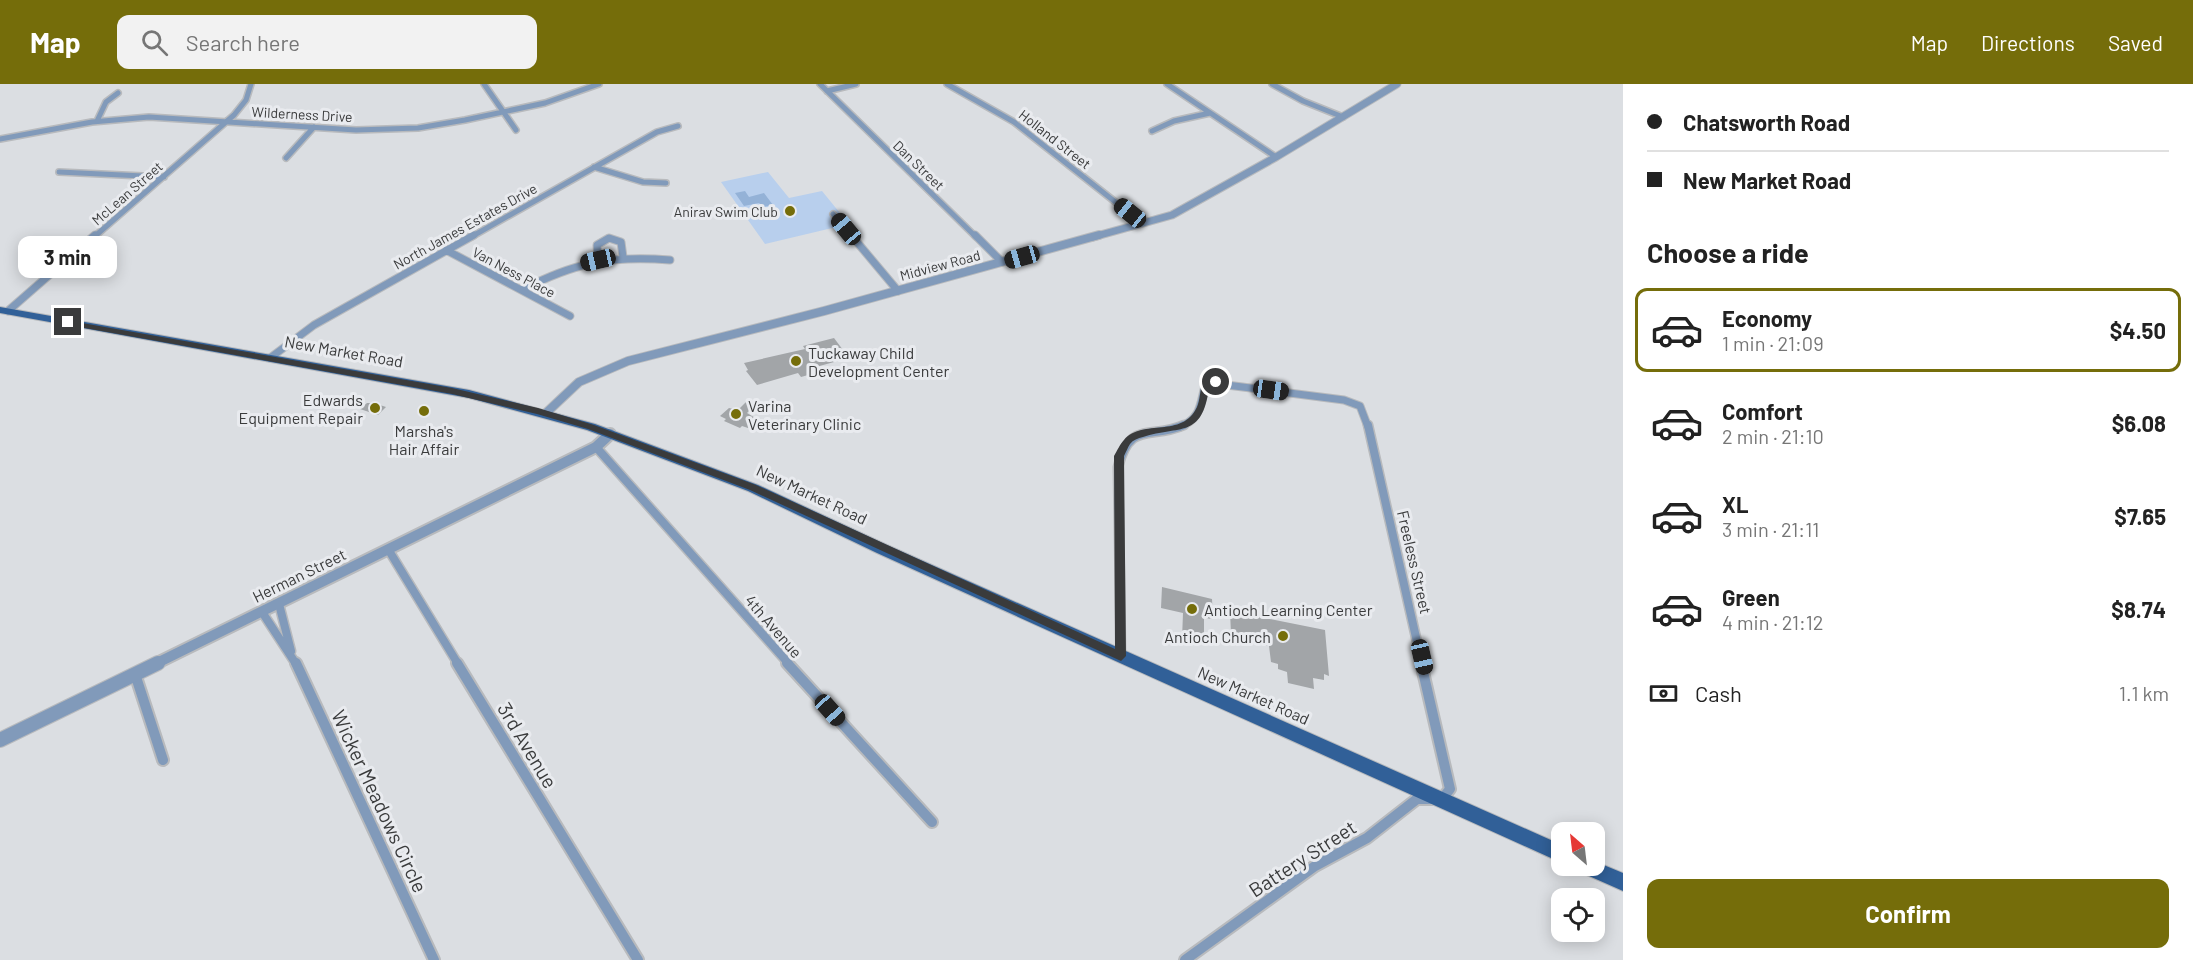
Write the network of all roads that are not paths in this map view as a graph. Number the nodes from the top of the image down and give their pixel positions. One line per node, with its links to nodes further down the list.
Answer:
1 (251, 84): 16 (street, McLean Street)
2 (484, 84): 12 (street)
3 (599, 84): 12 (street, Wilderness Drive)
4 (820, 84): 10 (street, Dan Street)
5 (856, 84): 10 (street)
6 (946, 84): 29 (street, Holland Street)
7 (1167, 84): 13 (street)
8 (1272, 84): 14 (street)
9 (1397, 84): 14 (street, Midview Road)
10 (827, 91): 34 (street, Dan Street)
11 (118, 93): 15 (street)
12 (503, 112): 18 (street, Wilderness Drive); 19 (street)
13 (1210, 113): 20 (street); 22 (street)
14 (1343, 117): 22 (street, Midview Road)
15 (97, 121): 16 (street, Wilderness Drive); 21 (street, Wilderness Drive)
16 (227, 122): 18 (street, Wilderness Drive); 26 (street, McLean Street)
17 (678, 126): 24 (street, North James Estates Drive)
18 (314, 127): 23 (street)
19 (516, 130)
20 (1152, 131)
21 (0, 139)
22 (1276, 157): 29 (street, Midview Road)
23 (286, 158)
24 (594, 167): 27 (street); 30 (street, North James Estates Drive)
25 (58, 172): 26 (street)
26 (164, 177): 37 (street, McLean Street)
27 (666, 183)
28 (833, 214): 36 (street)
29 (1142, 224): 34 (street, Midview Road)
30 (446, 250): 35 (street, Van Ness Place); 39 (street, North James Estates Drive)
31 (623, 257): 32 (street); 32 (street); 33 (street)
32 (598, 260): 35 (street)
33 (670, 260)
34 (1002, 262): 36 (street, Midview Road)
35 (522, 290): 38 (street, Van Ness Place)
36 (898, 291): 40 (street, Midview Road)
37 (4, 311): 39 (main road, New Market Road)
38 (570, 316)
39 (270, 358): 40 (main road, New Market Road)
40 (546, 413): 41 (main road, New Market Road)
41 (610, 434): 42 (street, Herman Street); 46 (main road, New Market Road)
42 (596, 447): 43 (street, Herman Street); 52 (street, 4th Avenue)
43 (388, 549): 44 (street, Herman Street); 57 (street, 3rd Avenue)
44 (279, 604): 45 (street, Herman Street); 47 (street, Wicker Meadows Circle)
45 (262, 612): 47 (street, Wicker Meadows Circle); 48 (street, Herman Street)
46 (1121, 656): 51 (main road, New Market Road); 51 (street, Freeless Street)
47 (293, 657): 56 (street, Wicker Meadows Circle)
48 (135, 674): 49 (street, Herman Street); 50 (street)
49 (0, 740)
50 (163, 760)
51 (1442, 799): 53 (main road, New Market Road); 58 (street, Battery Street)
52 (932, 822)
53 (1551, 849)
54 (1605, 874): 55 (main road)
55 (1623, 882)
56 (434, 960)
57 (638, 960)
58 (1185, 960)

